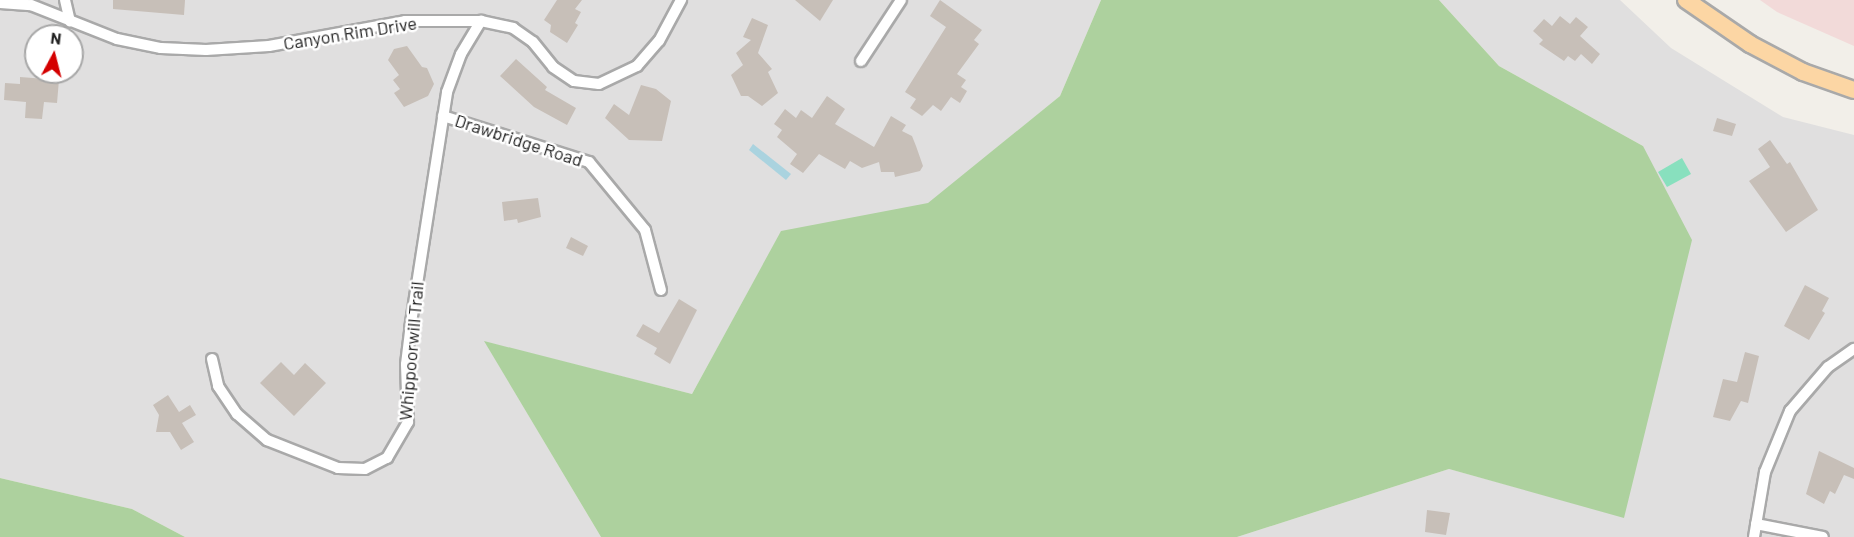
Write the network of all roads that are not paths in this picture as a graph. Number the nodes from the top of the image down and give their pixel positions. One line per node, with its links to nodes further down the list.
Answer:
1 (65, 0): 6 (street)
2 (681, 0): 7 (street, Canyon Rim Drive)
3 (902, 0): 8 (street)
4 (1686, 0): 9 (main road)
5 (0, 3): 6 (street, Canyon Rim Drive)
6 (70, 21): 7 (street, Canyon Rim Drive)
7 (481, 21): 10 (street, Whippoorwill Trail)
8 (861, 61)
9 (1854, 90)
10 (443, 116): 11 (street, Drawbridge Road); 13 (street, Whippoorwill Trail)
11 (661, 290)
12 (1854, 349): 14 (street)
13 (212, 359)
14 (1756, 525): 15 (street); 16 (street)
15 (1754, 537)
16 (1823, 537)

